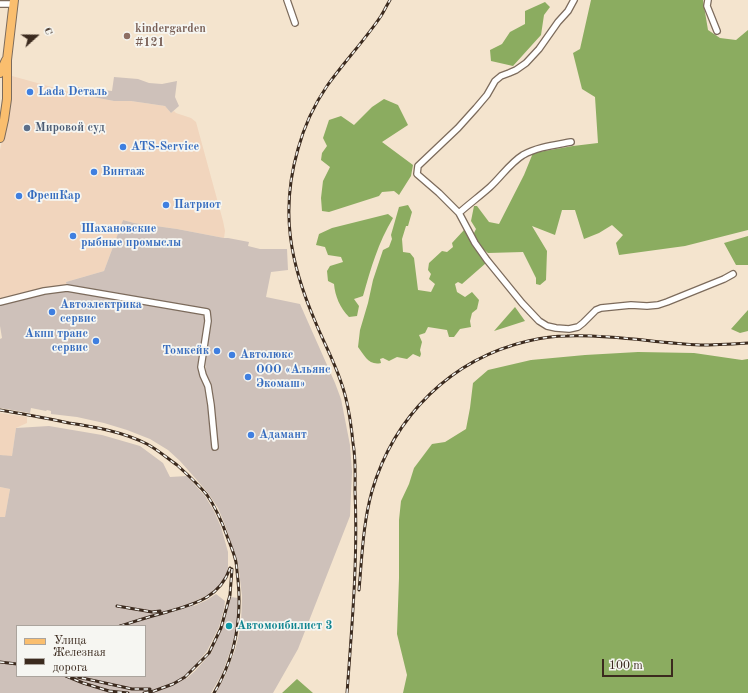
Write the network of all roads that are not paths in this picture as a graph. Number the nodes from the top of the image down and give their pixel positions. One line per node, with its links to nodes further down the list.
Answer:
1 (287, 0): 6 (street)
2 (574, 0): 14 (street)
3 (708, 0): 7 (street)
4 (13, 2): 5 (street); 8 (main road)
5 (0, 4)
6 (295, 23)
7 (717, 31)
8 (7, 60): 9 (main road); 11 (main road)
9 (0, 73)
10 (0, 98): 11 (main road)
11 (6, 110): 12 (main road)
12 (0, 138)
13 (571, 142): 14 (street)
14 (459, 213): 15 (street)
15 (733, 274)
16 (0, 302): 17 (street)
17 (215, 447)

